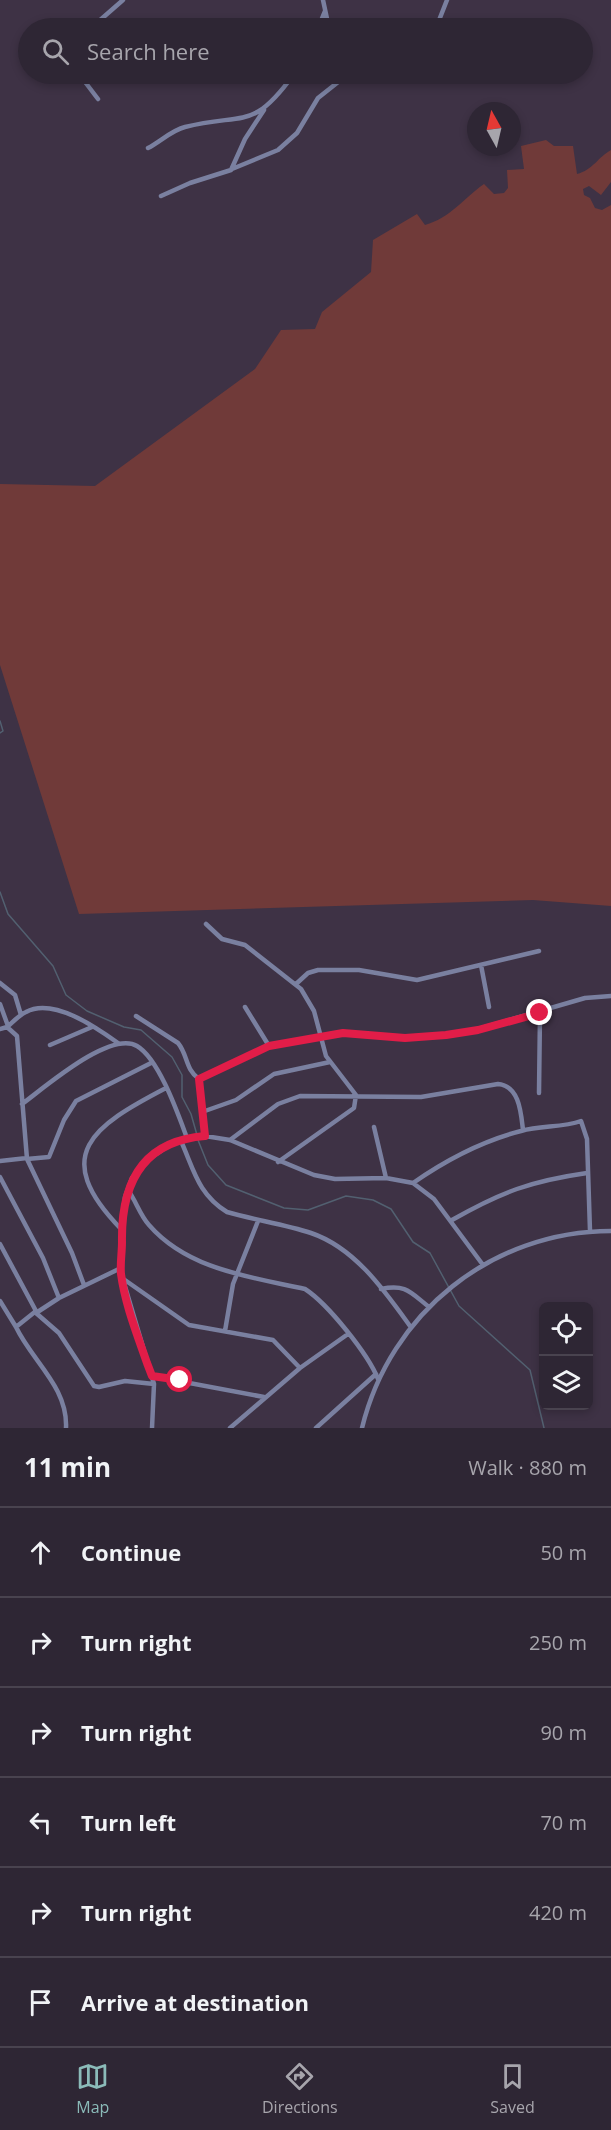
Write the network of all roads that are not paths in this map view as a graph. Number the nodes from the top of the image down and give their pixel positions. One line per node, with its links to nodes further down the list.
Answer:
1 (123, 0): 5 (street)
2 (323, 0): 4 (street)
3 (447, 0): 8 (street)
4 (326, 9): 6 (street); 7 (street)
5 (102, 18)
6 (322, 18)
7 (327, 18)
8 (440, 18)
9 (87, 84): 12 (street)
10 (285, 84): 13 (street)
11 (335, 84): 15 (street)
12 (98, 99)
13 (264, 109): 14 (street); 15 (street)
14 (148, 148)
15 (232, 170): 16 (street)
16 (161, 196)
17 (206, 924): 21 (street)
18 (539, 951): 19 (street)
19 (481, 965): 21 (street); 25 (street)
20 (0, 983): 27 (street)
21 (296, 984): 32 (street)
22 (611, 996): 26 (street)
23 (0, 1004): 29 (street)
24 (245, 1007): 35 (street)
25 (489, 1007)
26 (540, 1013): 32 (street); 40 (street)
27 (21, 1015): 29 (street); 30 (street)
28 (136, 1016): 38 (street)
29 (7, 1026): 31 (street); 42 (street)
30 (92, 1027): 33 (street); 34 (street)
31 (0, 1029)
32 (321, 1036): 35 (street); 37 (street)
33 (118, 1043): 36 (street); 42 (street)
34 (50, 1045)
35 (269, 1046): 38 (street)
36 (151, 1062): 39 (street); 50 (street)
37 (330, 1062): 41 (street); 43 (street)
38 (199, 1079): 43 (street)
39 (166, 1088): 47 (street); 60 (street)
40 (539, 1093)
41 (356, 1095): 45 (street); 48 (street); 52 (street)
42 (22, 1104): 50 (street)
43 (202, 1112): 46 (street)
44 (374, 1127): 55 (street)
45 (524, 1130): 53 (street); 56 (street)
46 (205, 1136): 47 (street); 48 (street)
47 (190, 1138): 49 (street)
48 (230, 1140): 52 (street)
49 (181, 1141): 57 (street); 59 (street)
50 (27, 1158): 51 (street); 68 (street)
51 (0, 1161)
52 (279, 1162): 55 (street)
53 (587, 1173): 58 (street); 61 (street)
54 (0, 1177): 70 (street)
55 (386, 1178): 56 (street)
56 (413, 1183): 58 (street)
57 (127, 1190): 60 (street); 66 (street)
58 (452, 1220): 64 (street)
59 (258, 1221): 66 (street); 69 (street)
60 (121, 1229): 65 (street)
61 (590, 1231): 62 (street); 64 (street)
62 (611, 1231)
63 (0, 1244): 73 (street)
64 (483, 1265): 72 (street)
65 (121, 1268): 67 (street); 68 (street)
66 (236, 1275): 76 (street); 77 (street)
67 (122, 1278): 76 (street); 79 (street)
68 (84, 1285): 70 (street)
69 (381, 1289): 72 (street); 74 (street)
70 (59, 1298): 73 (street)
71 (0, 1302): 75 (street)
72 (429, 1307): 74 (street)
73 (36, 1313): 75 (street); 81 (street)
74 (410, 1326): 80 (street)
75 (16, 1327): 83 (street)
76 (225, 1331): 78 (street)
77 (348, 1334): 78 (street); 80 (street)
78 (300, 1368): 82 (street)
79 (152, 1376): 81 (street); 82 (street)
80 (377, 1377): 86 (street); 87 (street)
81 (154, 1384): 84 (street)
82 (265, 1397): 85 (street)
83 (66, 1428)
84 (152, 1428)
85 (230, 1428)
86 (316, 1428)
87 (362, 1428)

